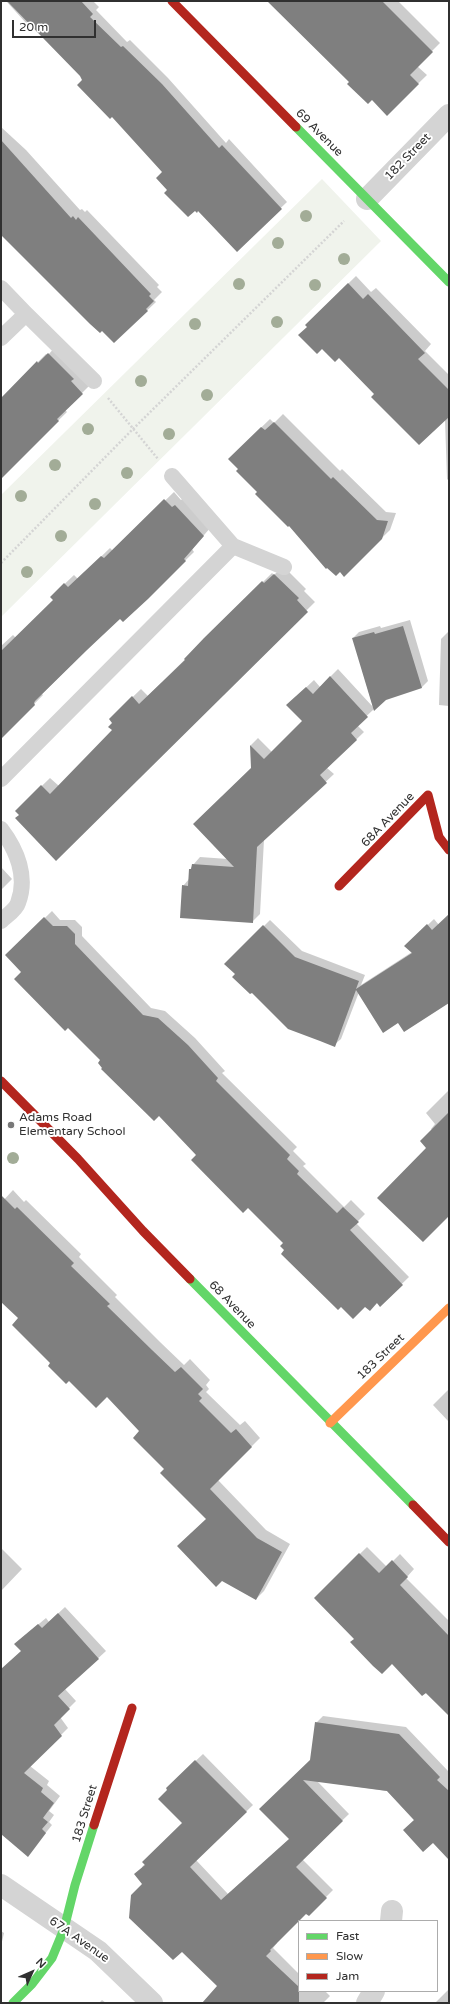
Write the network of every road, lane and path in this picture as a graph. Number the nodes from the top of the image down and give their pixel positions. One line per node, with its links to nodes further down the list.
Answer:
1 (172, 1): 3 (street, 69 Avenue)
2 (449, 115): 3 (street, 182 Street)
3 (367, 199): 5 (street, 69 Avenue)
4 (344, 221): 10 (path)
5 (449, 282)
6 (1, 288): 7 (lane)
7 (26, 314): 8 (lane); 9 (lane)
8 (1, 338)
9 (94, 381): 10 (path)
10 (133, 429): 11 (path); 13 (path)
11 (172, 476): 12 (lane)
12 (233, 546): 14 (lane); 15 (lane)
13 (1, 563)
14 (284, 567)
15 (1, 780)
16 (1, 829): 19 (lane)
17 (449, 850): 18 (street, 68A Avenue)
18 (340, 886)
19 (1, 921)
20 (1, 1081): 22 (street, 68 Avenue)
21 (449, 1308): 22 (street, 183 Street)
22 (330, 1423): 23 (street, 68 Avenue)
23 (449, 1542)
24 (132, 1708): 26 (street, 183 Street)
25 (1, 1885): 26 (street, 67A Avenue)
26 (64, 1929): 28 (street, 183 Street); 29 (street, 67A Avenue)
27 (373, 1992): 30 (street)
28 (13, 2003)
29 (152, 2003)
30 (367, 2003)

